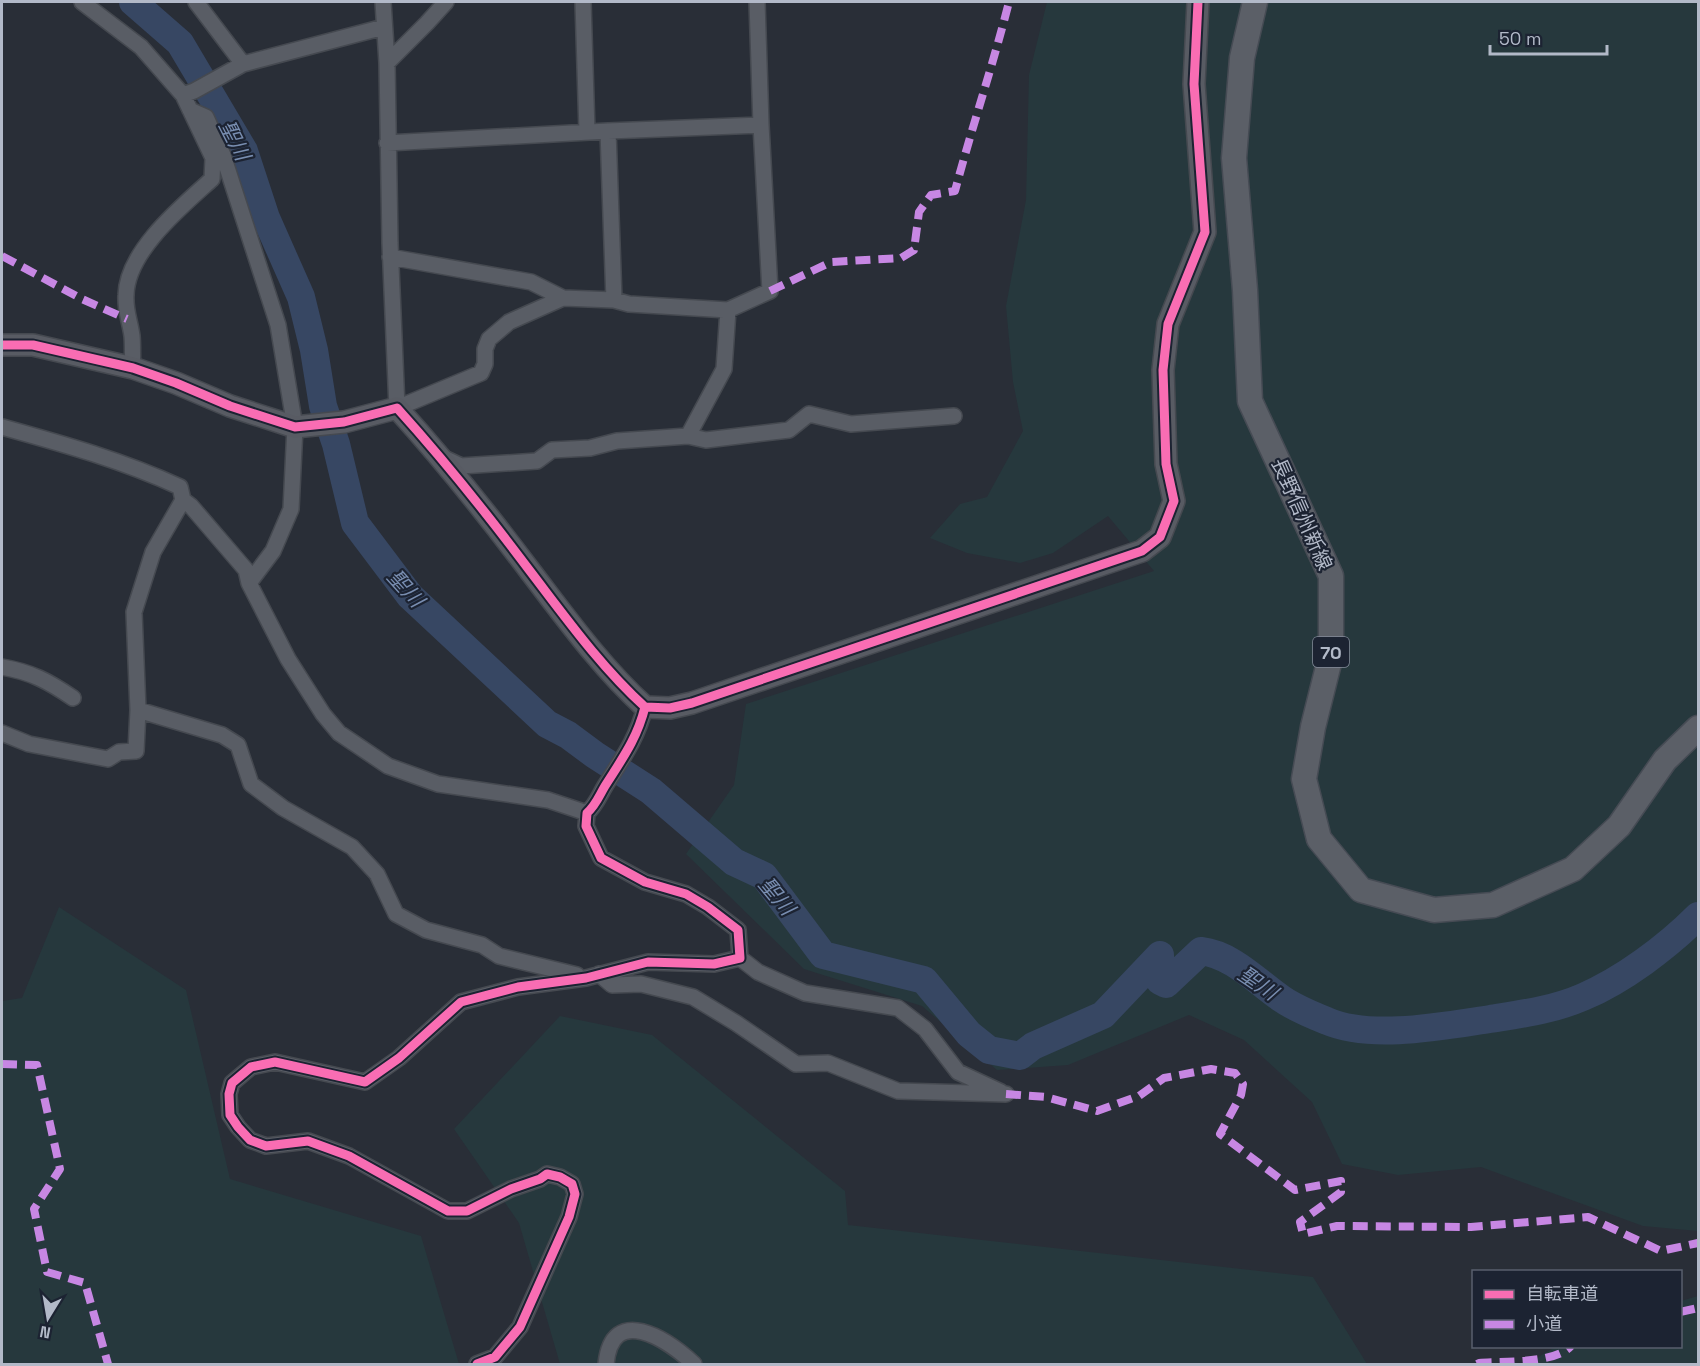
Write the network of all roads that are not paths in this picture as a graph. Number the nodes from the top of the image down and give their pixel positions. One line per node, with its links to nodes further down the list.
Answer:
1 (82, 2): 12 (street)
2 (196, 2): 10 (street)
3 (383, 2): 9 (street)
4 (446, 2): 11 (street)
5 (583, 2): 16 (street)
6 (757, 2): 14 (street)
7 (1198, 2): 34 (street)
8 (1255, 2): 36 (main road, 長野信州新線 / 70)
9 (384, 27): 10 (street); 11 (street)
10 (243, 63): 12 (street)
11 (387, 63): 17 (street)
12 (188, 93): 13 (street)
13 (190, 110): 23 (street); 27 (street)
14 (761, 125): 15 (street); 21 (street)
15 (608, 131): 16 (street); 20 (street)
16 (587, 132): 17 (street)
17 (387, 142): 18 (street)
18 (390, 257): 19 (street); 24 (street)
19 (563, 298): 20 (street); 24 (street)
20 (614, 300): 21 (street)
21 (728, 310): 28 (street)
22 (2, 345): 23 (street)
23 (133, 368): 27 (street)
24 (397, 408): 27 (street); 29 (street)
25 (954, 416): 28 (street)
26 (2, 427): 30 (street)
27 (302, 427): 31 (street)
28 (688, 436): 29 (street)
29 (442, 457): 34 (street)
30 (183, 500): 31 (street); 35 (street)
31 (249, 582): 38 (street)
32 (2, 667): 33 (street)
33 (73, 698)
34 (645, 707): 38 (street)
35 (138, 710): 37 (street); 40 (street)
36 (1698, 728)
37 (2, 733)
38 (587, 813): 39 (street)
39 (740, 958): 40 (street); 40 (street)
40 (593, 976): 41 (street)
41 (477, 1365)
42 (606, 1365): 43 (street)
43 (694, 1365)

